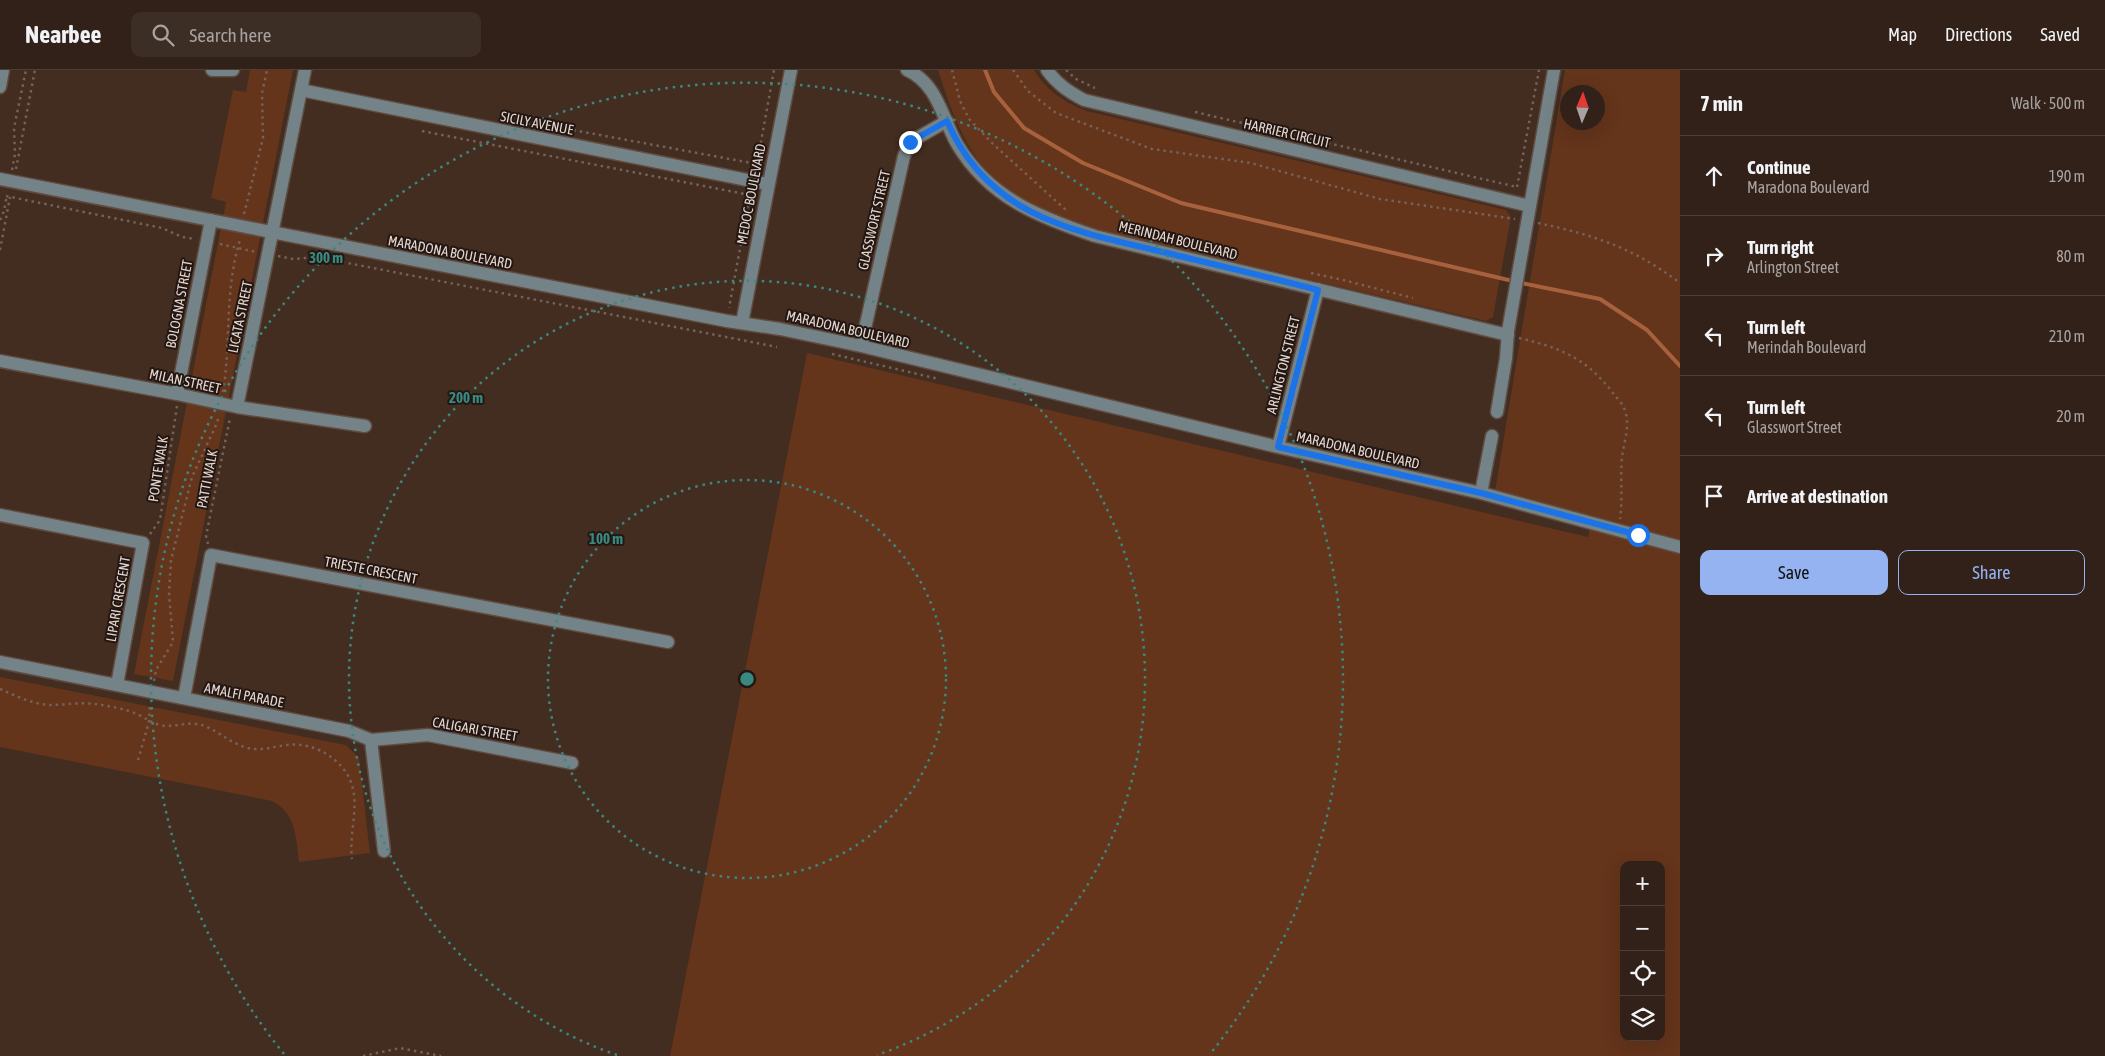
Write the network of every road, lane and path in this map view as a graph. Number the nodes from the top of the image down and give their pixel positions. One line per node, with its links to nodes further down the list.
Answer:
1 (3, 70): 16 (street)
2 (26, 70): 23 (path)
3 (35, 70): 23 (path)
4 (212, 70): 5 (street)
5 (233, 70)
6 (267, 70): 33 (path)
7 (305, 70): 18 (street, LICATA STREET)
8 (774, 70): 21 (path)
9 (791, 70): 24 (street, MEDOC BOULEVARD)
10 (907, 70): 20 (street, MERINDAH BOULEVARD)
11 (1013, 70): 29 (path)
12 (1047, 70): 27 (street, HARRIER CIRCUIT)
13 (1066, 70): 17 (path)
14 (1539, 70): 25 (path)
15 (1554, 70): 28 (street)
16 (0, 87)
17 (1096, 88)
18 (301, 90): 24 (street, SICILY AVENUE); 34 (street, LICATA STREET)
19 (1191, 111): 25 (path)
20 (947, 121): 40 (street, MERINDAH BOULEVARD); 44 (street, GLASSWORT STREET)
21 (535, 123)
22 (422, 131): 41 (path)
23 (8, 180): 26 (path); 31 (street, MARADONA BOULEVARD)
24 (767, 184): 42 (street, MEDOC BOULEVARD)
25 (1517, 187): 27 (path)
26 (8, 197): 30 (path); 35 (path); 37 (path)
27 (1515, 203): 28 (street, HARRIER CIRCUIT); 29 (path)
28 (1530, 206): 32 (street)
29 (1512, 219): 32 (path)
30 (0, 220)
31 (211, 220): 33 (street, MARADONA BOULEVARD); 35 (street, BOLOGNA STREET)
32 (1527, 224): 39 (path); 43 (street)
33 (242, 226): 34 (street, MARADONA BOULEVARD); 36 (path)
34 (273, 232): 38 (street, LICATA STREET); 41 (street, MARADONA BOULEVARD)
35 (206, 242): 36 (path); 47 (street, BOLOGNA STREET)
36 (238, 248): 38 (path); 48 (path)
37 (0, 250)
38 (269, 254): 45 (path); 49 (street, LICATA STREET)
39 (1680, 283)
40 (1318, 290): 43 (street, MERINDAH BOULEVARD); 53 (street, ARLINGTON STREET)
41 (727, 321): 42 (street, MARADONA BOULEVARD)
42 (742, 323): 44 (street, MARADONA BOULEVARD)
43 (1508, 335): 50 (street)
44 (861, 346): 53 (street, MARADONA BOULEVARD)
45 (777, 347)
46 (0, 361): 47 (street, MILAN STREET)
47 (177, 394): 48 (street, MILAN STREET); 56 (path, PONTE WALK)
48 (221, 404): 49 (street, MILAN STREET); 63 (path)
49 (237, 407): 51 (street, MILAN STREET); 58 (path, PATTI WALK)
50 (1497, 412)
51 (366, 426)
52 (1492, 436): 54 (street)
53 (1278, 447): 54 (street, MARADONA BOULEVARD)
54 (1481, 493): 57 (street, MARADONA BOULEVARD)
55 (0, 516): 56 (street, LIPARI CRESCENT)
56 (143, 543): 61 (street, LIPARI CRESCENT)
57 (1680, 548)
58 (211, 555): 59 (street, TRIESTE CRESCENT); 64 (street)
59 (668, 642)
60 (0, 662): 61 (street, AMALFI PARADE)
61 (117, 685): 63 (street, AMALFI PARADE)
62 (0, 688): 65 (path)
63 (151, 692): 64 (street, AMALFI PARADE); 65 (path)
64 (184, 698): 66 (street, AMALFI PARADE)
65 (149, 722): 67 (path); 70 (path)
66 (371, 740): 68 (street, CALIGARI STREET); 69 (street)
67 (138, 760)
68 (572, 763)
69 (384, 851)
70 (352, 859)
71 (363, 1056): 72 (path)
72 (441, 1056)

